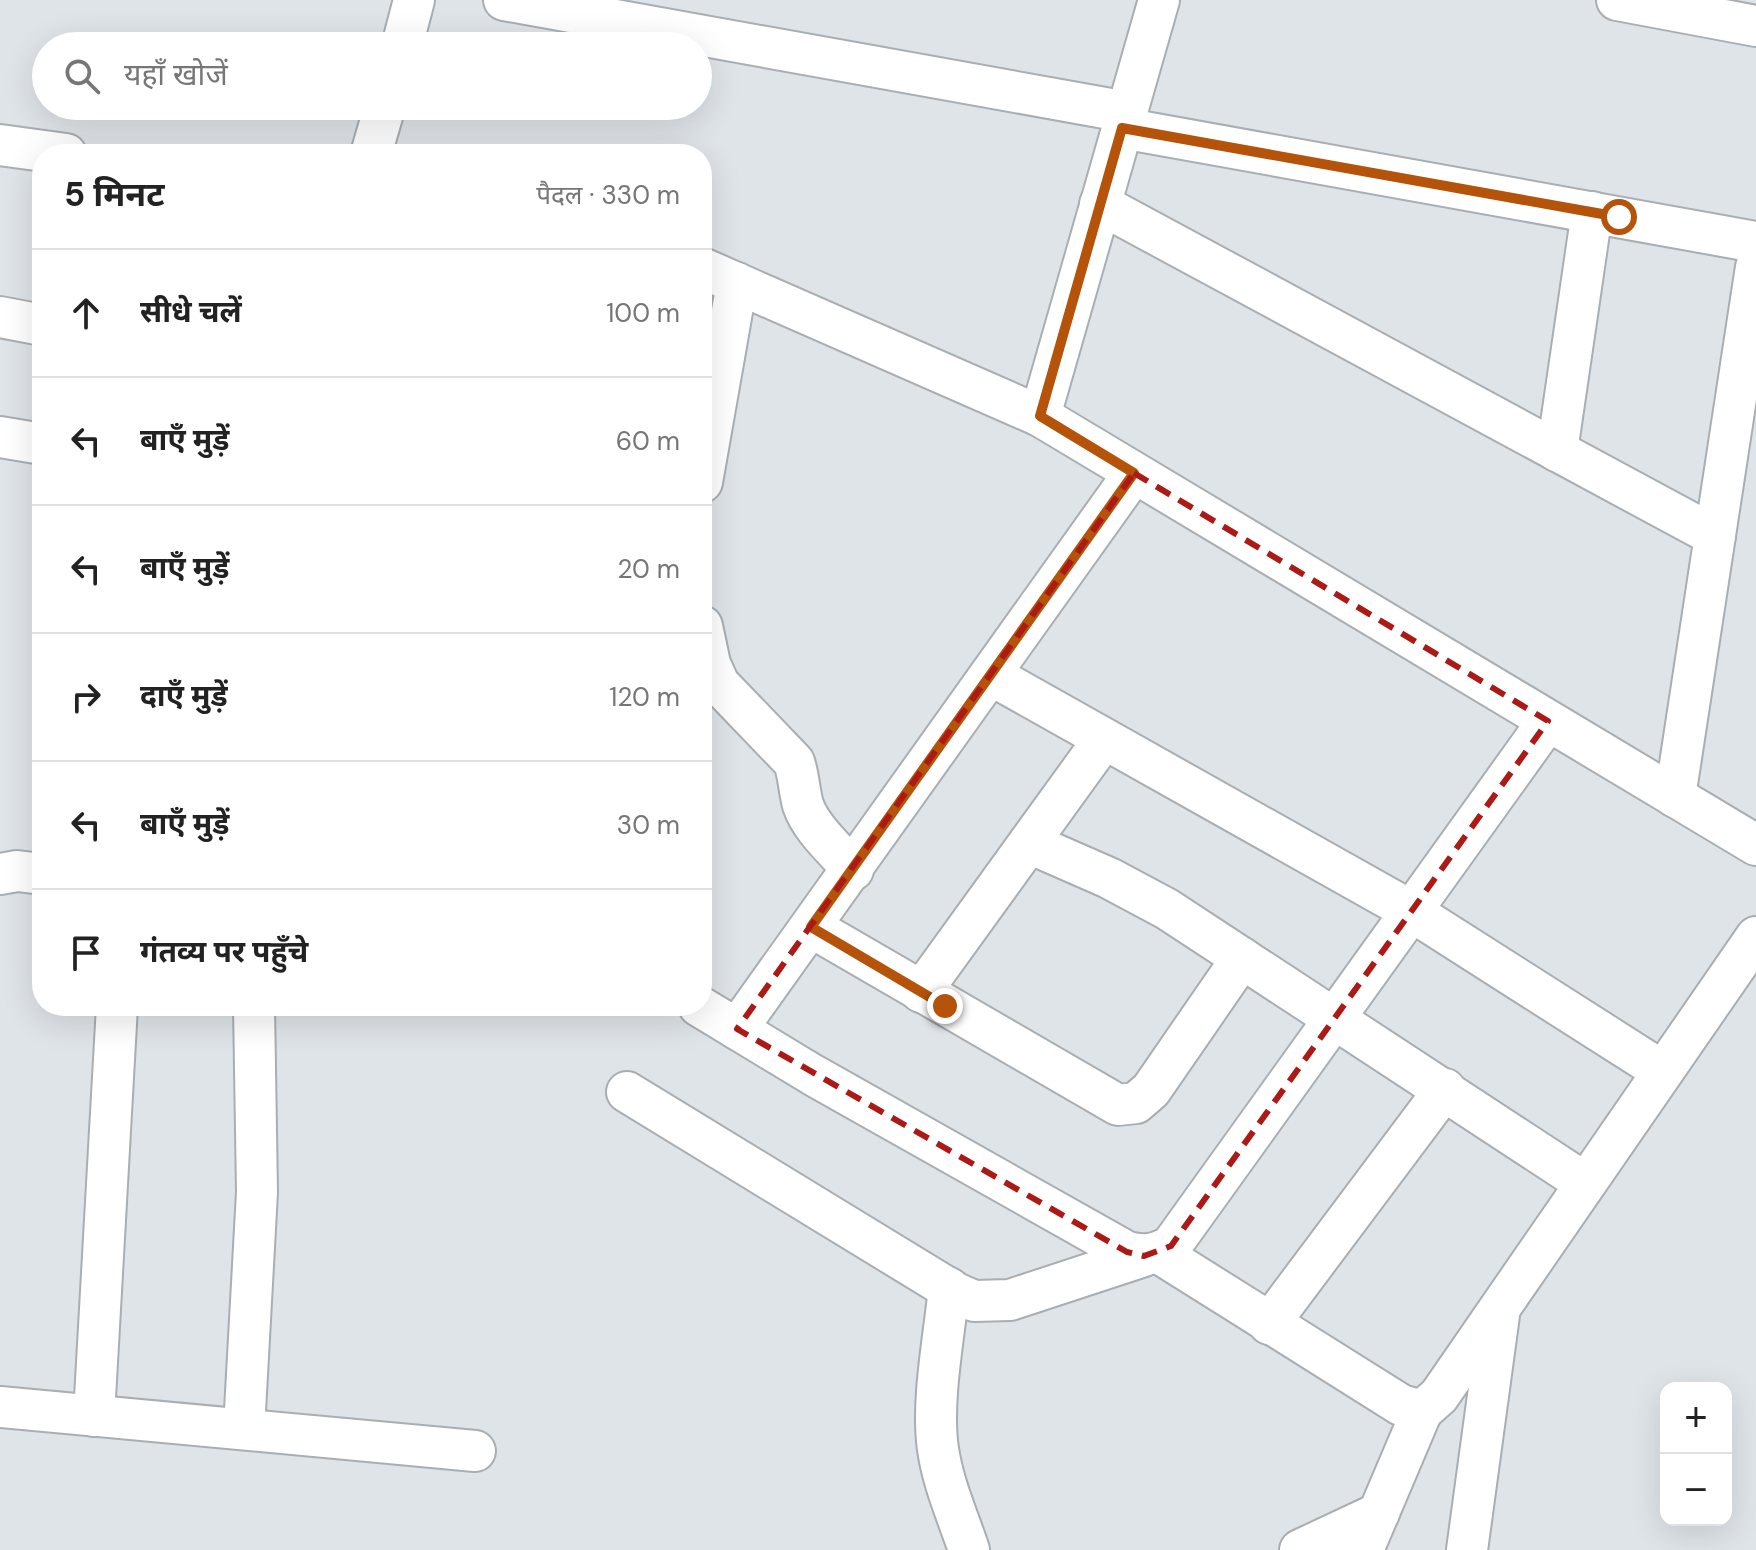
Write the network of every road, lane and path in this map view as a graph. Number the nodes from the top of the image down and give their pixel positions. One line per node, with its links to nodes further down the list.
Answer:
1 (414, 0): 6 (street)
2 (504, 0): 7 (street)
3 (1159, 0): 10 (street)
4 (1619, 0): 5 (street)
5 (1756, 26)
6 (406, 32)
7 (670, 32)
8 (712, 40): 10 (street)
9 (381, 120): 11 (street)
10 (1125, 120): 14 (street); 15 (street)
11 (374, 144)
12 (0, 145): 13 (street)
13 (32, 149)
14 (1100, 204): 22 (street); 25 (street)
15 (1592, 212): 16 (street); 25 (street)
16 (1756, 242)
17 (1756, 267): 27 (street)
18 (719, 276): 21 (street); 22 (street)
19 (0, 317): 20 (street)
20 (32, 323)
21 (712, 361)
22 (1040, 416): 26 (street)
23 (0, 437): 24 (street)
24 (32, 442)
25 (1557, 451): 27 (street)
26 (1134, 473): 28 (street); 30 (street)
27 (1715, 536): 32 (street)
28 (991, 675): 31 (street); 35 (street)
29 (712, 679): 35 (street)
30 (1548, 721): 32 (street); 38 (street)
31 (1104, 739): 33 (street); 38 (street)
32 (1675, 797): 34 (street)
33 (1029, 843): 41 (street); 42 (street)
34 (1756, 845)
35 (853, 870): 39 (street)
36 (32, 873): 37 (street)
37 (0, 874)
38 (1411, 911): 46 (street); 48 (street)
39 (811, 927): 42 (street); 47 (street)
40 (1756, 937): 48 (street)
41 (1242, 958): 42 (street); 46 (street)
42 (921, 992)
43 (712, 1014): 47 (street)
44 (116, 1016): 58 (street)
45 (254, 1016): 59 (street)
46 (1335, 1018): 49 (street); 52 (street)
47 (737, 1029): 52 (street)
48 (1662, 1071): 51 (street)
49 (1445, 1089): 51 (street); 55 (street)
50 (627, 1092): 53 (street)
51 (1585, 1183): 54 (street)
52 (1151, 1254): 53 (street); 55 (street)
53 (949, 1288): 62 (street)
54 (1500, 1307): 57 (street); 65 (street)
55 (1269, 1324): 57 (street)
56 (0, 1407): 58 (street)
57 (1422, 1411): 61 (street)
58 (94, 1416): 59 (street)
59 (244, 1429): 60 (street)
60 (475, 1451)
61 (1379, 1513): 63 (street); 64 (street)
62 (969, 1550)
63 (1300, 1550)
64 (1363, 1550)
65 (1467, 1550)

